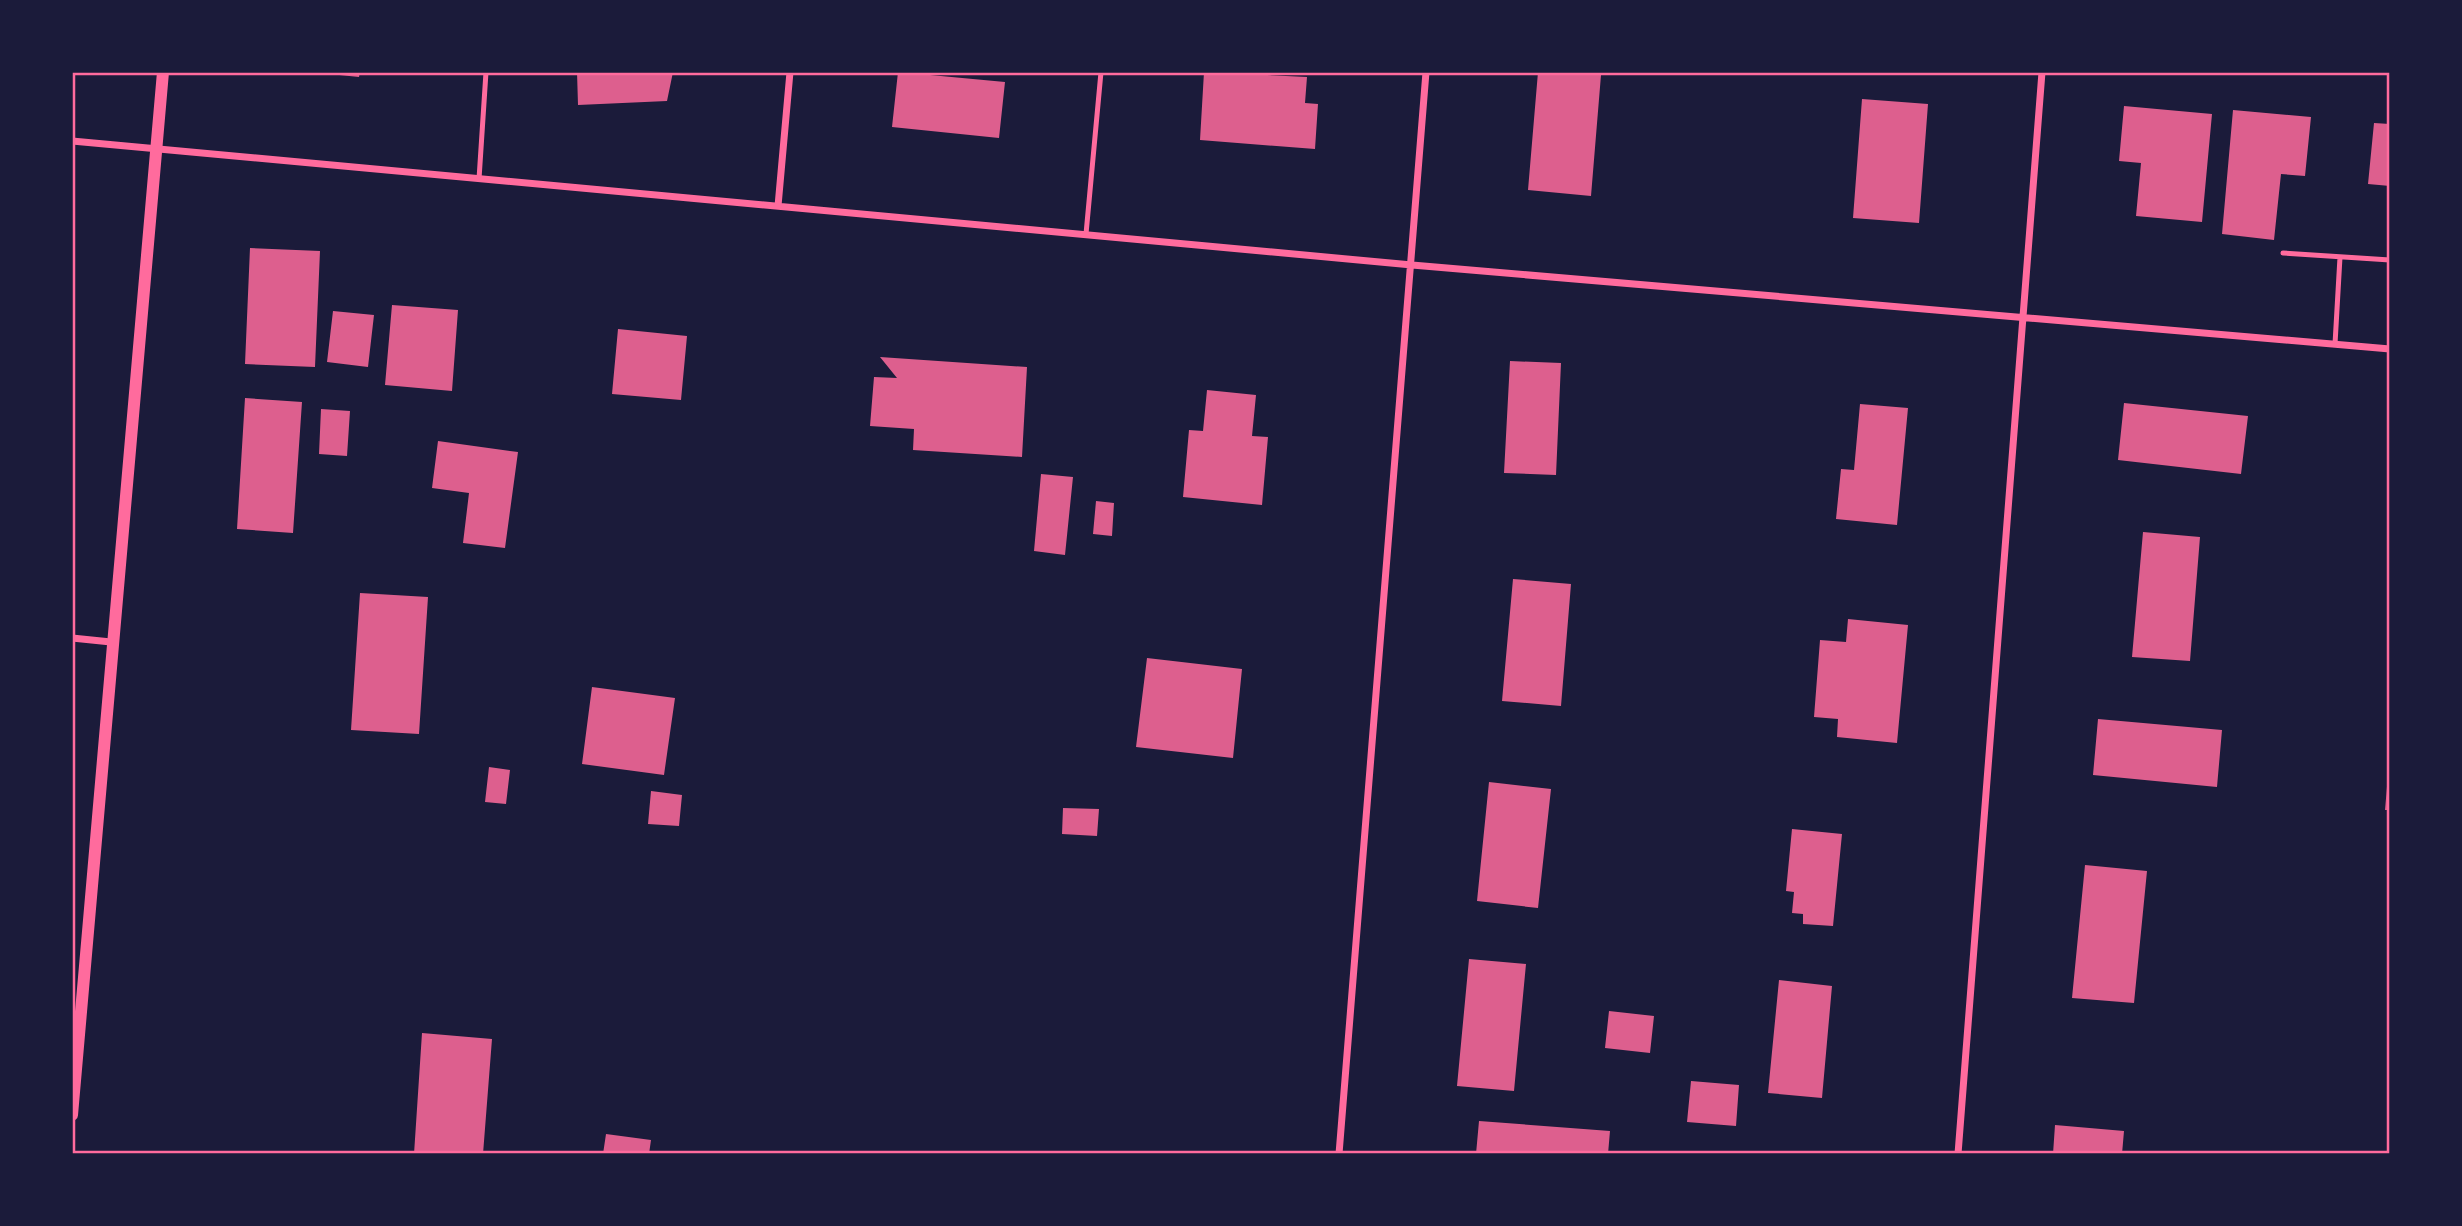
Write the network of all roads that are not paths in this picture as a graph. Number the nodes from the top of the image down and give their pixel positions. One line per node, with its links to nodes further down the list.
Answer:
1 (163, 72): 8 (street)
2 (486, 72): 9 (lane)
3 (790, 72): 10 (street)
4 (1101, 72): 11 (lane)
5 (1426, 72): 15 (street)
6 (2042, 72): 16 (street)
7 (72, 141): 8 (street)
8 (157, 149): 9 (street); 20 (street)
9 (479, 179): 10 (street)
10 (778, 206): 11 (street)
11 (1086, 234): 15 (street)
12 (2283, 253): 13 (lane)
13 (2340, 257): 14 (lane); 17 (lane)
14 (2390, 260)
15 (1412, 265): 16 (street); 23 (street)
16 (2023, 317): 17 (street); 24 (street)
17 (2335, 344): 18 (street)
18 (2390, 349)
19 (72, 638): 20 (street)
20 (111, 642): 21 (street)
21 (72, 1098): 22 (street)
22 (72, 1115)
23 (1339, 1154)
24 (1958, 1154)

